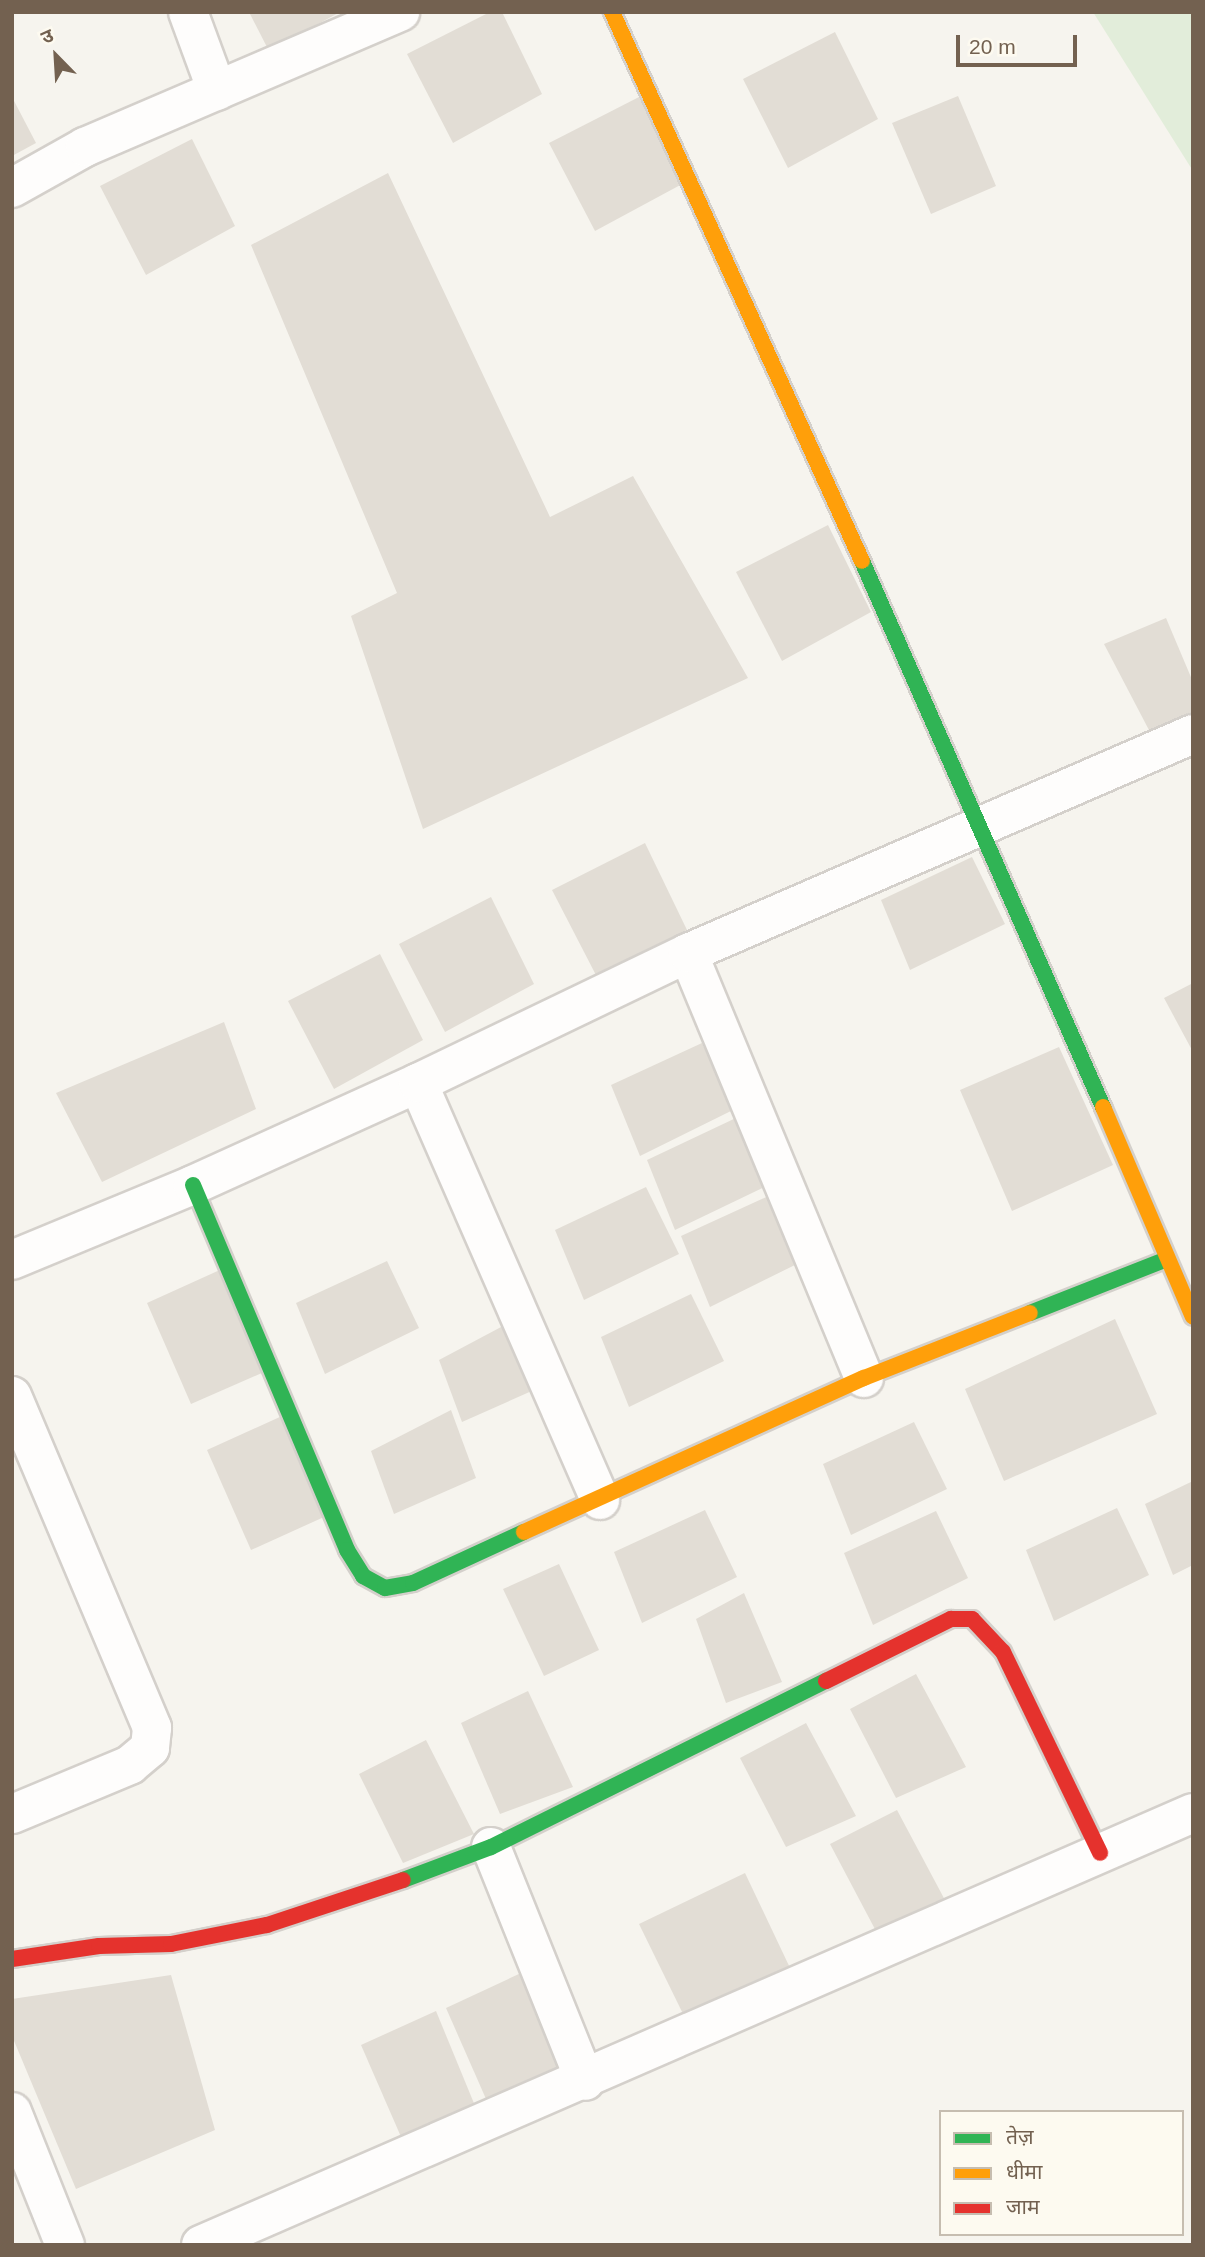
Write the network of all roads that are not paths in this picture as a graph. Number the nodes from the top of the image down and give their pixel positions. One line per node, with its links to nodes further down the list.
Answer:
1 (188, 12): 4 (street)
2 (400, 12): 4 (street)
3 (612, 12): 7 (street)
4 (217, 91): 5 (street)
5 (12, 188)
6 (1193, 734): 7 (street)
7 (981, 822): 8 (street); 11 (street)
8 (688, 953): 9 (street); 14 (street)
9 (418, 1083): 10 (street); 16 (street)
10 (193, 1185): 12 (street); 16 (street)
11 (1167, 1259): 13 (street); 14 (street)
12 (12, 1260)
13 (1193, 1317)
14 (864, 1378): 16 (street)
15 (12, 1396): 18 (street)
16 (600, 1500)
17 (1193, 1813): 20 (street)
18 (12, 1814)
19 (491, 1847): 20 (street); 21 (street); 22 (street)
20 (1100, 1853): 22 (street)
21 (12, 1959)
22 (585, 2081): 25 (street)
23 (12, 2112): 24 (street)
24 (65, 2245)
25 (201, 2245)

